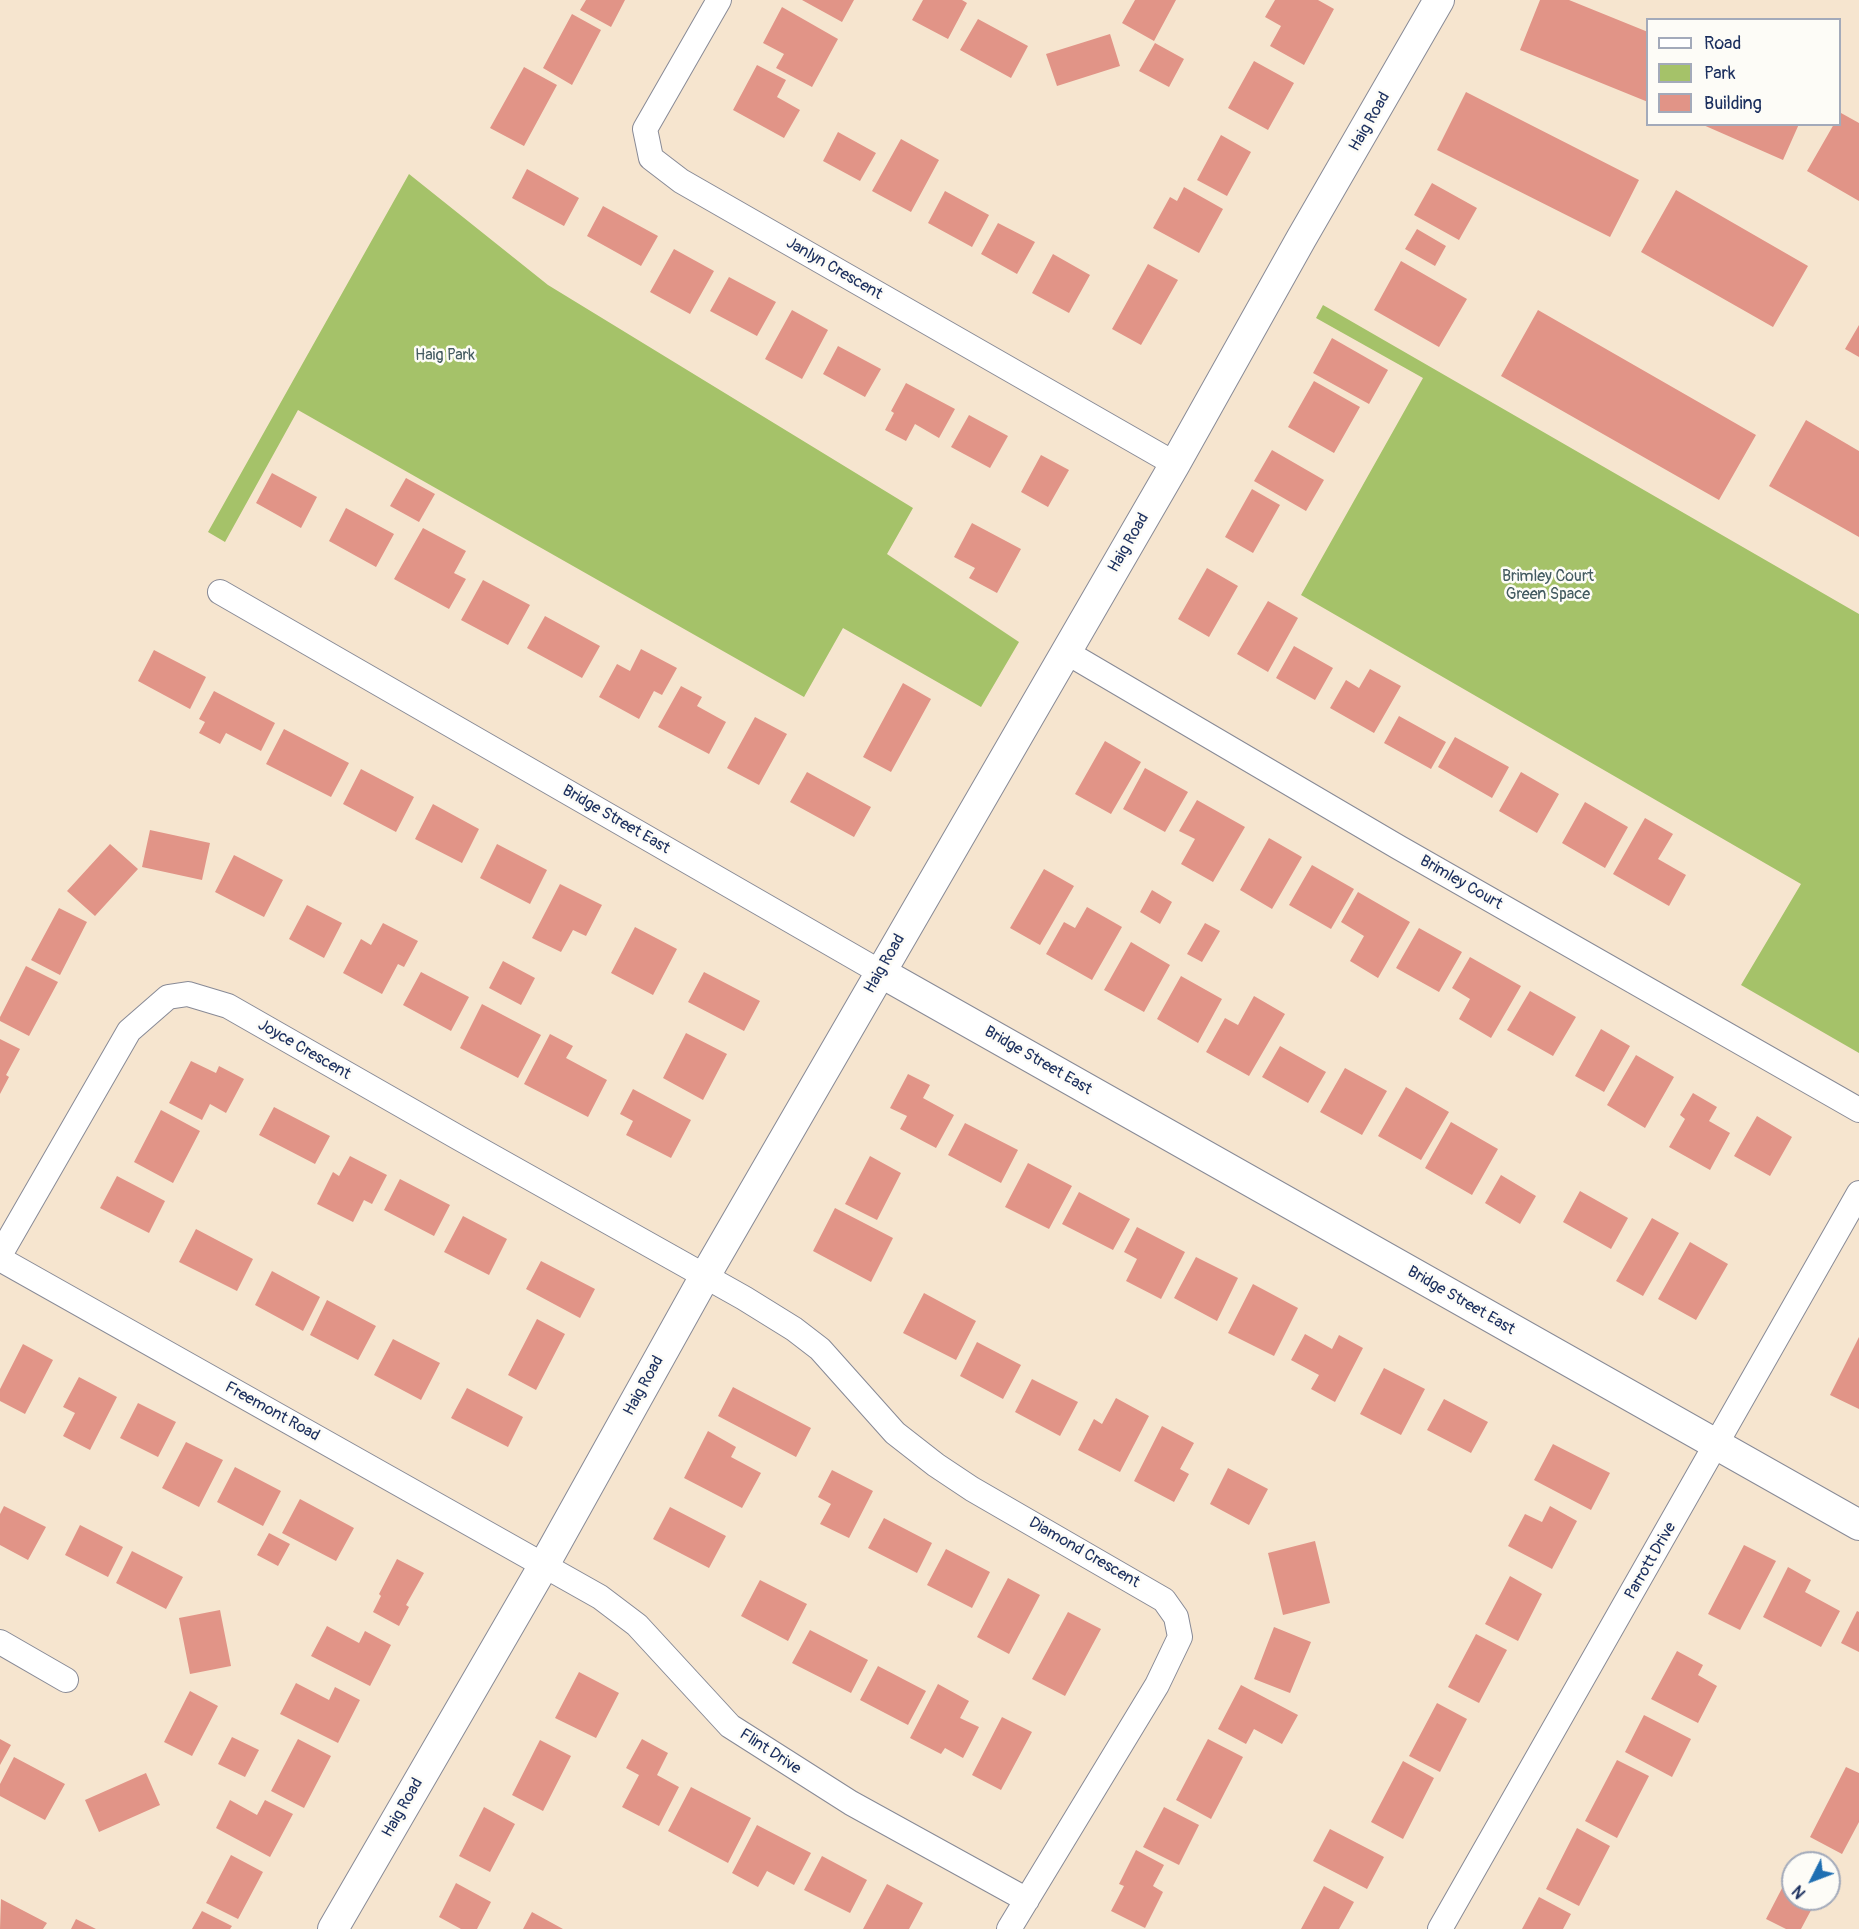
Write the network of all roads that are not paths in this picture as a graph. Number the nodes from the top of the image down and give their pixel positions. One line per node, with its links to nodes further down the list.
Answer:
1 (719, 0): 3 (street, Janlyn Crescent)
2 (1439, 0): 3 (street, Haig Road)
3 (1175, 464): 5 (street, Haig Road)
4 (220, 592): 6 (street, Bridge Street East)
5 (1066, 652): 6 (street, Haig Road); 7 (street, Brimley Court)
6 (880, 972): 10 (street, Haig Road); 11 (street, Bridge Street East)
7 (1859, 1110)
8 (1859, 1193): 11 (street, Parrott Drive)
9 (0, 1257): 10 (street, Joyce Crescent); 13 (street, Freemont Road)
10 (705, 1276): 13 (street, Haig Road); 16 (street, Diamond Crescent)
11 (1717, 1445): 12 (street, Bridge Street East); 19 (street, Parrott Drive)
12 (1859, 1525)
13 (544, 1565): 16 (street, Flint Drive); 17 (street, Haig Road)
14 (0, 1642): 15 (street)
15 (66, 1680)
16 (1027, 1900): 18 (street, Diamond Crescent)
17 (333, 1929)
18 (1009, 1929)
19 (1440, 1929)

